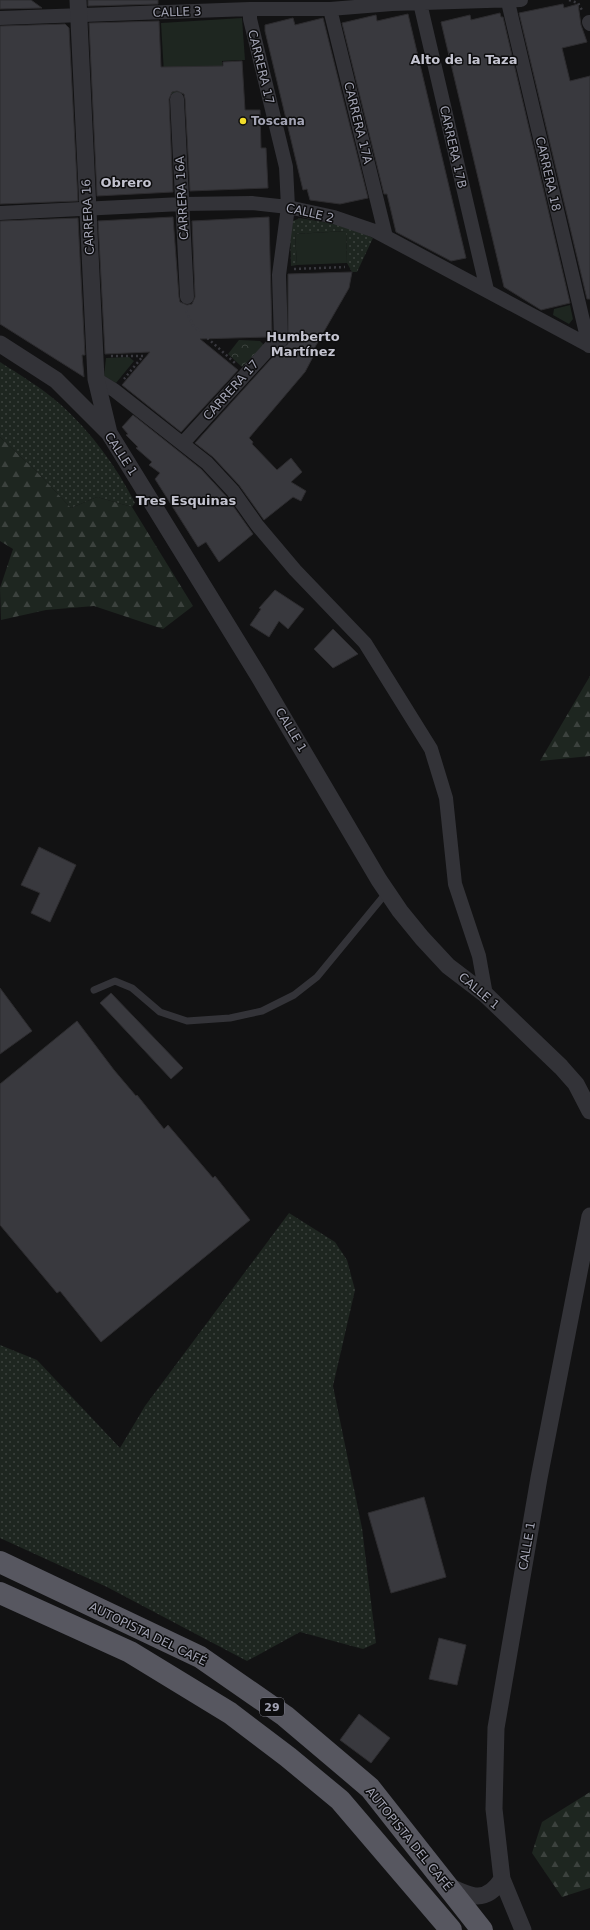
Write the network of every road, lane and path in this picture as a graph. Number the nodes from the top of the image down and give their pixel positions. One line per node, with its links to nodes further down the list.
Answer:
1 (478, 1): 2 (street, CALLE 3); 4 (street, CALLE 3)
2 (514, 1): 21 (street, CARRERA 18)
3 (391, 2): 4 (street, CALLE 3); 8 (street, CALLE 3)
4 (420, 3): 18 (street, CARRERA 17B)
5 (278, 4): 7 (street, CALLE 3); 8 (street, CALLE 3)
6 (78, 8): 7 (street, CALLE 3); 9 (street, CALLE 3); 13 (street, CARRERA 16)
7 (250, 9): 12 (street, CARRERA 17)
8 (330, 9): 15 (street, CARRERA 17A)
9 (0, 18)
10 (177, 99): 11 (street, CARRERA 16A)
11 (182, 204): 12 (street, CALLE 2); 13 (street, CALLE 2); 19 (street, CARRERA 16A)
12 (288, 206): 15 (street, CALLE 2); 17 (street, CARRERA 17)
13 (88, 208): 14 (street, CALLE 2); 23 (street, CARRERA 16)
14 (0, 213)
15 (386, 237): 18 (street, CALLE 2)
16 (345, 267): 17 (path)
17 (280, 270): 27 (street, CARRERA 17)
18 (487, 290): 21 (street, CALLE 2)
19 (187, 297): 22 (path)
20 (0, 344): 26 (street, CALLE 1)
21 (589, 346)
22 (225, 355)
23 (95, 357): 24 (street, CARRERA 16); 25 (path)
24 (96, 379): 25 (street); 26 (street, CARRERA 16)
25 (114, 390): 27 (street)
26 (109, 433): 28 (street, CALLE 1)
27 (183, 443): 30 (street)
28 (387, 892): 29 (lane); 30 (street, CALLE 1)
29 (94, 990)
30 (486, 995): 31 (street, CALLE 1)
31 (590, 1111)
32 (590, 1216): 35 (street, CALLE 1)
33 (0, 1562): 36 (highway, AUTOPISTA DEL CAFÉ / 29)
34 (0, 1593): 37 (highway, AUTOPISTA DEL CAFÉ / 29)
35 (502, 1880): 36 (street); 39 (street, CALLE 1)
36 (444, 1883): 38 (highway, AUTOPISTA DEL CAFÉ / 29)
37 (451, 1930)
38 (482, 1930)
39 (523, 1930)

